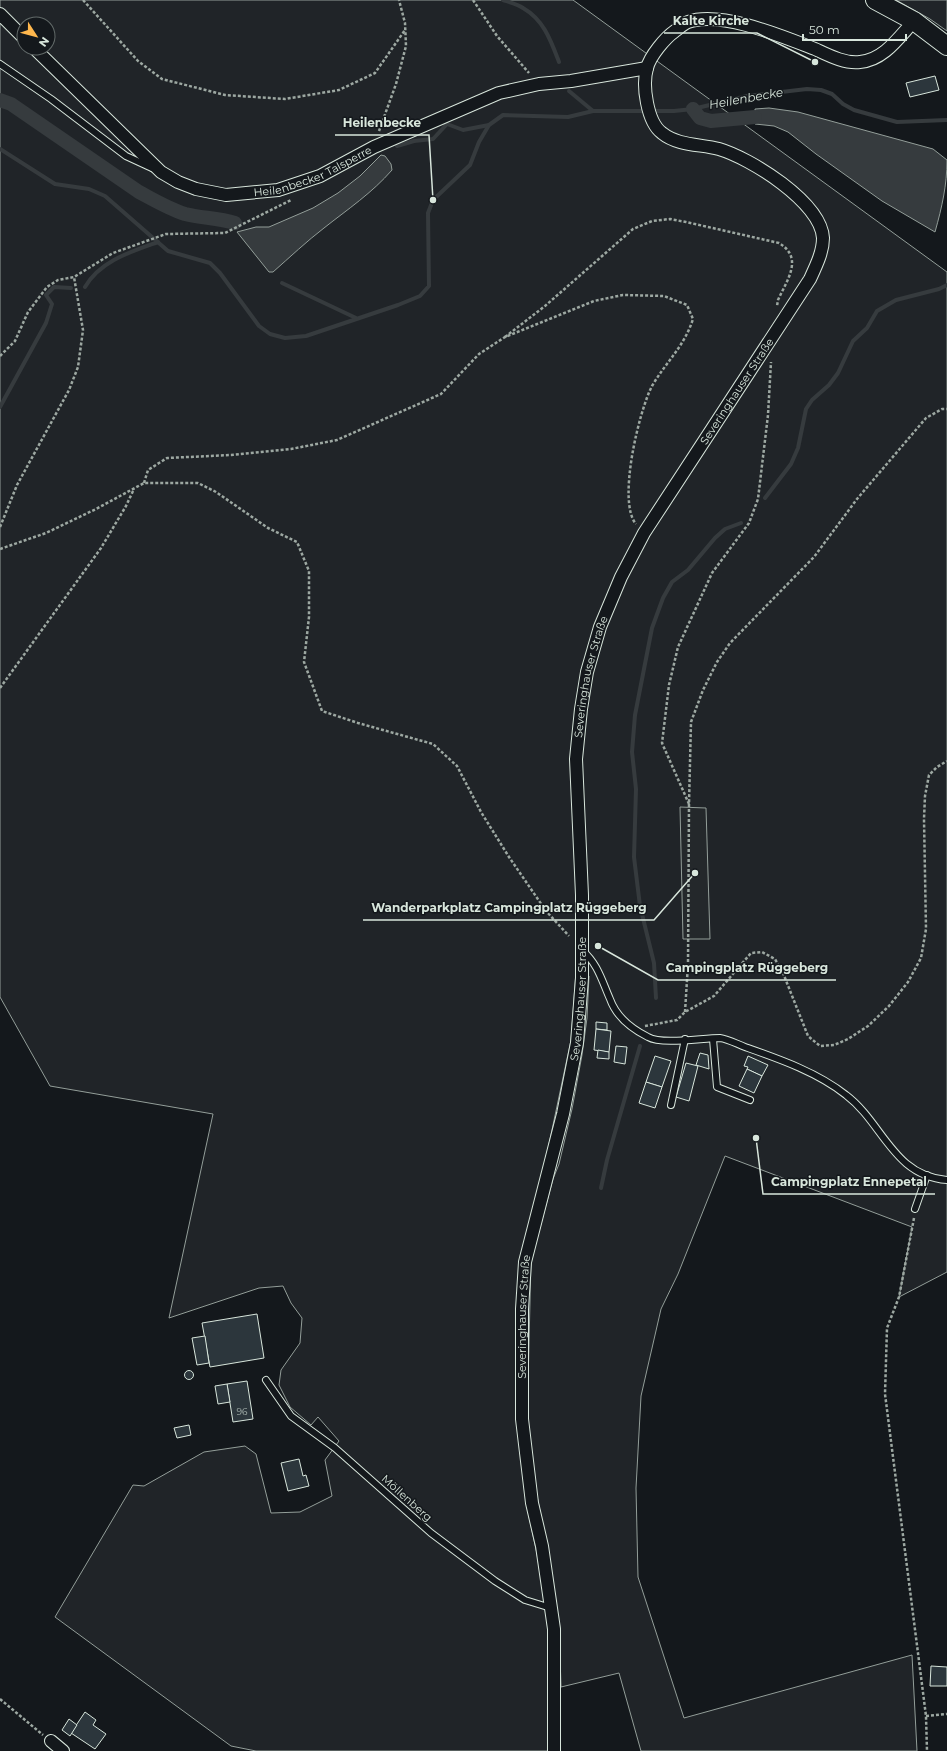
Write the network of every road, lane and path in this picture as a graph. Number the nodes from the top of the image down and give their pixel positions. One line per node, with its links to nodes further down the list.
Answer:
1 (82, 0): 8 (path)
2 (399, 0): 8 (path)
3 (473, 0): 13 (path)
4 (875, 0): 6 (main road)
5 (0, 14): 7 (street)
6 (914, 22): 9 (main road); 12 (street, Severinghauser Straße)
7 (16, 30)
8 (405, 30): 14 (path)
9 (947, 46)
10 (42, 56): 15 (street, Heilenbecker Talsperre)
11 (0, 64): 15 (lane, Heilenbecker Talsperre)
12 (647, 68): 13 (street, Heilenbecker Talsperre); 20 (street, Severinghauser Straße)
13 (539, 84): 14 (street, Heilenbecker Talsperre)
14 (374, 146): 15 (street, Heilenbecker Talsperre)
15 (161, 172)
16 (292, 200): 17 (path)
17 (74, 277): 21 (path); 25 (path)
18 (776, 308): 19 (path)
19 (505, 337): 23 (path); 26 (path)
20 (771, 339): 26 (street, Severinghauser Straße); 30 (path)
21 (0, 356)
22 (947, 410): 30 (path)
23 (144, 484): 24 (path); 31 (path)
24 (134, 488): 27 (path); 28 (path)
25 (0, 527)
26 (644, 533): 31 (street, Severinghauser Straße)
27 (0, 549)
28 (0, 688)
29 (947, 761): 32 (path)
30 (689, 804): 32 (path)
31 (582, 950): 33 (lane); 42 (street, Severinghauser Straße)
32 (685, 1012): 33 (path)
33 (635, 1029): 35 (lane)
34 (712, 1039): 35 (lane); 36 (lane); 38 (lane)
35 (685, 1040): 37 (lane)
36 (750, 1100)
37 (671, 1105)
38 (927, 1175): 39 (lane); 40 (lane)
39 (947, 1180)
40 (915, 1209): 45 (path)
41 (266, 1380): 42 (lane, Möllenberg)
42 (551, 1608): 48 (street, Severinghauser Straße)
43 (0, 1699): 46 (path)
44 (947, 1714): 45 (path)
45 (926, 1716): 49 (path)
46 (51, 1741): 47 (street)
47 (63, 1751)
48 (554, 1751)
49 (927, 1751)

